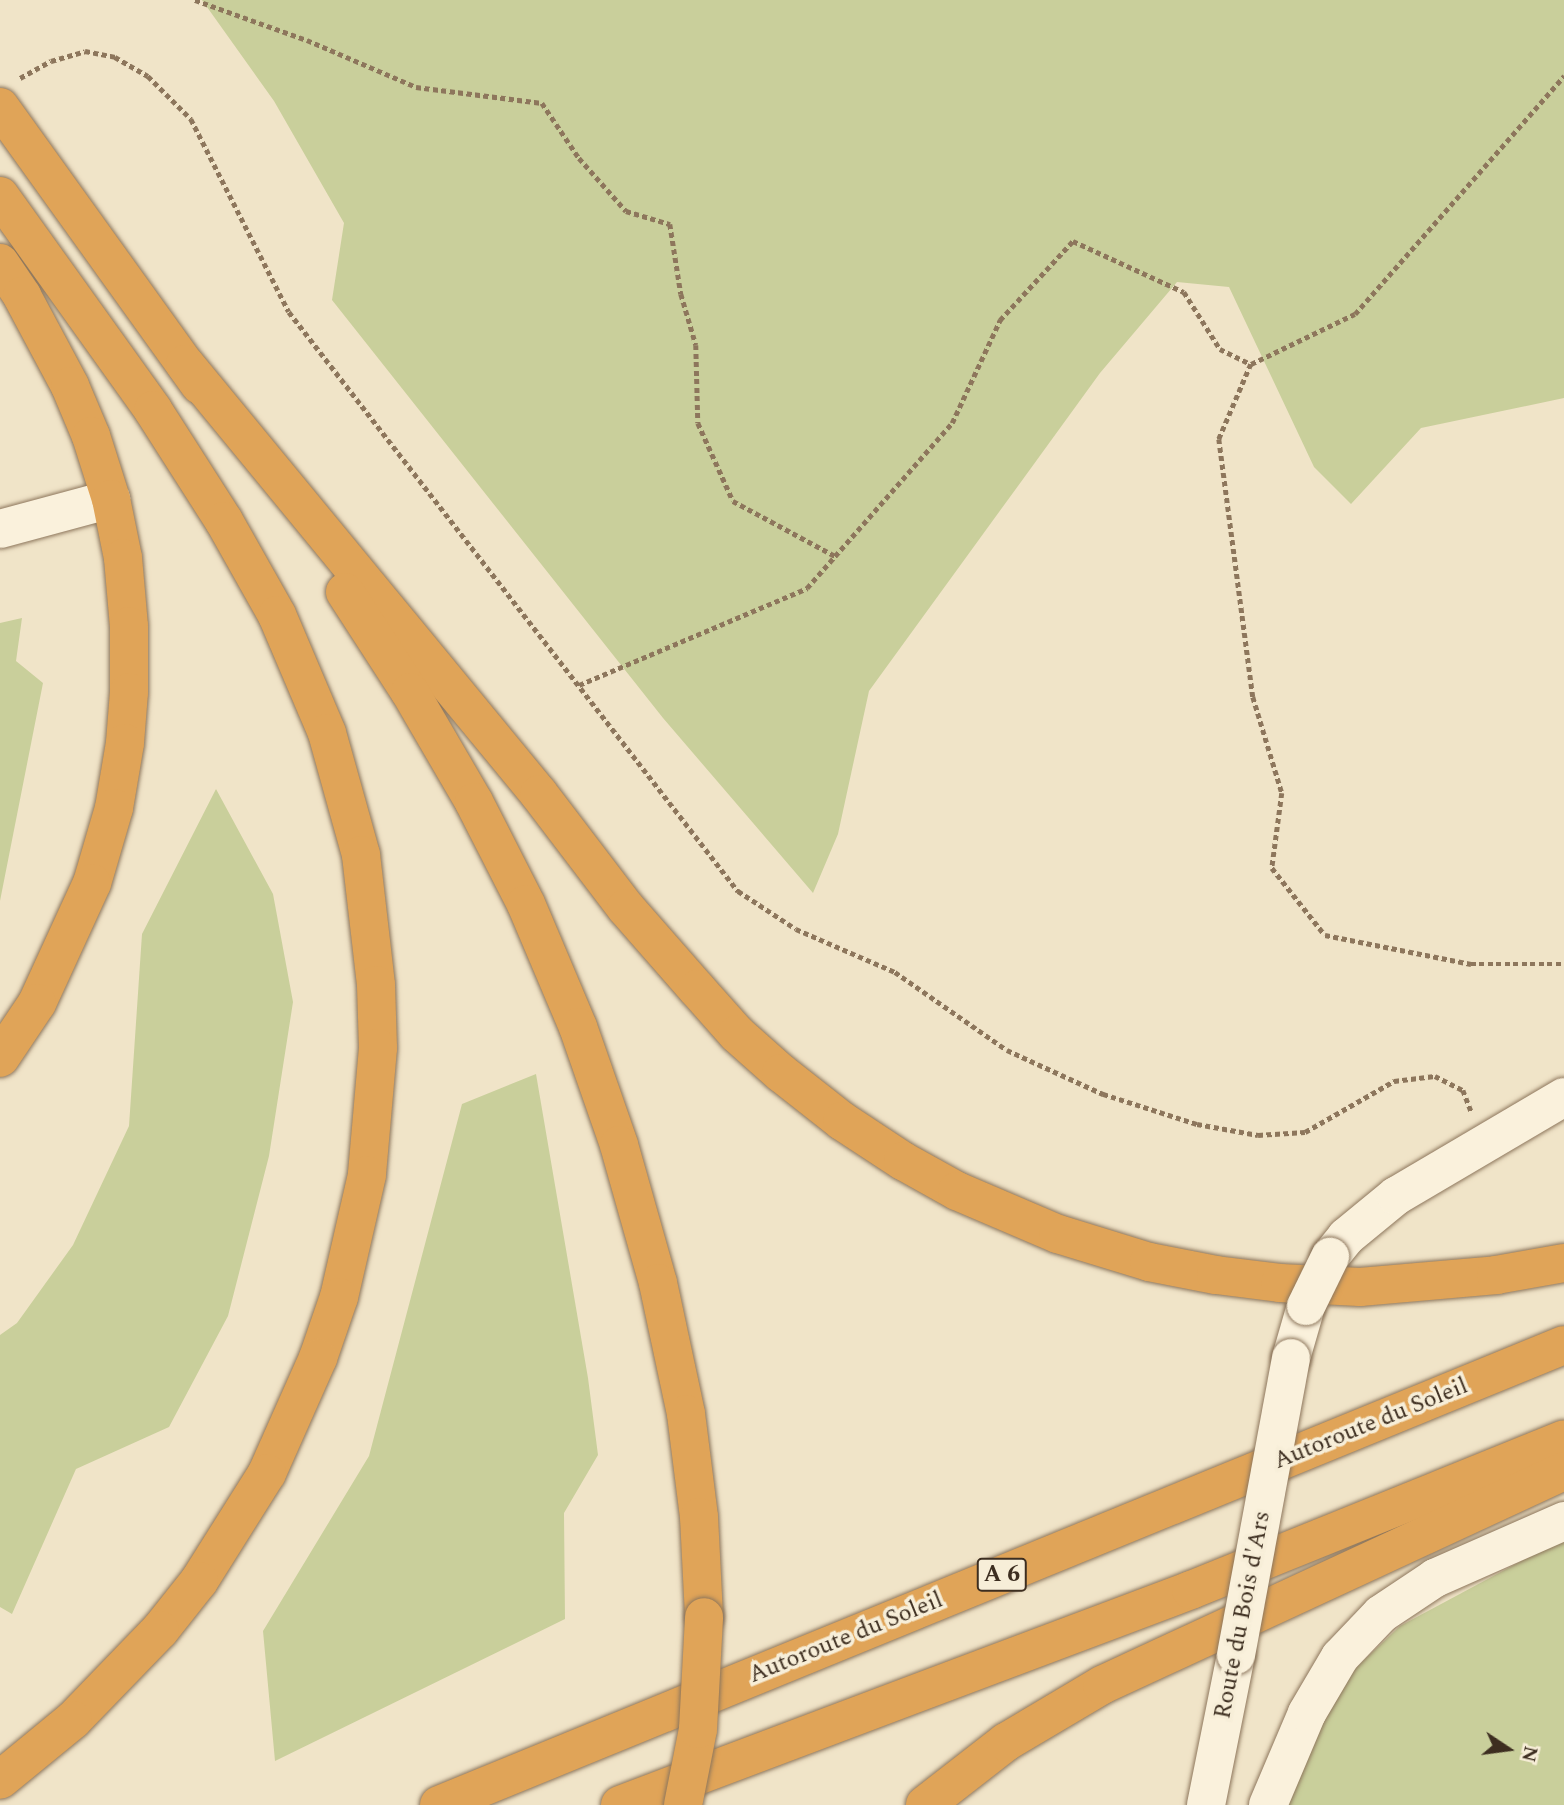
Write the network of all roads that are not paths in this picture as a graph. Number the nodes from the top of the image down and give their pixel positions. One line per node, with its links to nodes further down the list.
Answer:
1 (5, 95): 4 (highway)
2 (0, 196): 14 (highway)
3 (0, 263): 5 (highway)
4 (185, 364): 9 (highway); 17 (highway, bridge)
5 (111, 499): 6 (street); 7 (highway)
6 (0, 529)
7 (0, 1058)
8 (1564, 1097): 19 (street, Route du Bois d'Ars, bridge)
9 (1564, 1263)
10 (1564, 1345): 15 (highway, Autoroute du Soleil / A 6)
11 (1564, 1439): 16 (highway)
12 (1564, 1471): 18 (highway)
13 (1564, 1521): 20 (street)
14 (0, 1780)
15 (439, 1805)
16 (620, 1805)
17 (683, 1805)
18 (925, 1805)
19 (1206, 1805)
20 (1268, 1805)

